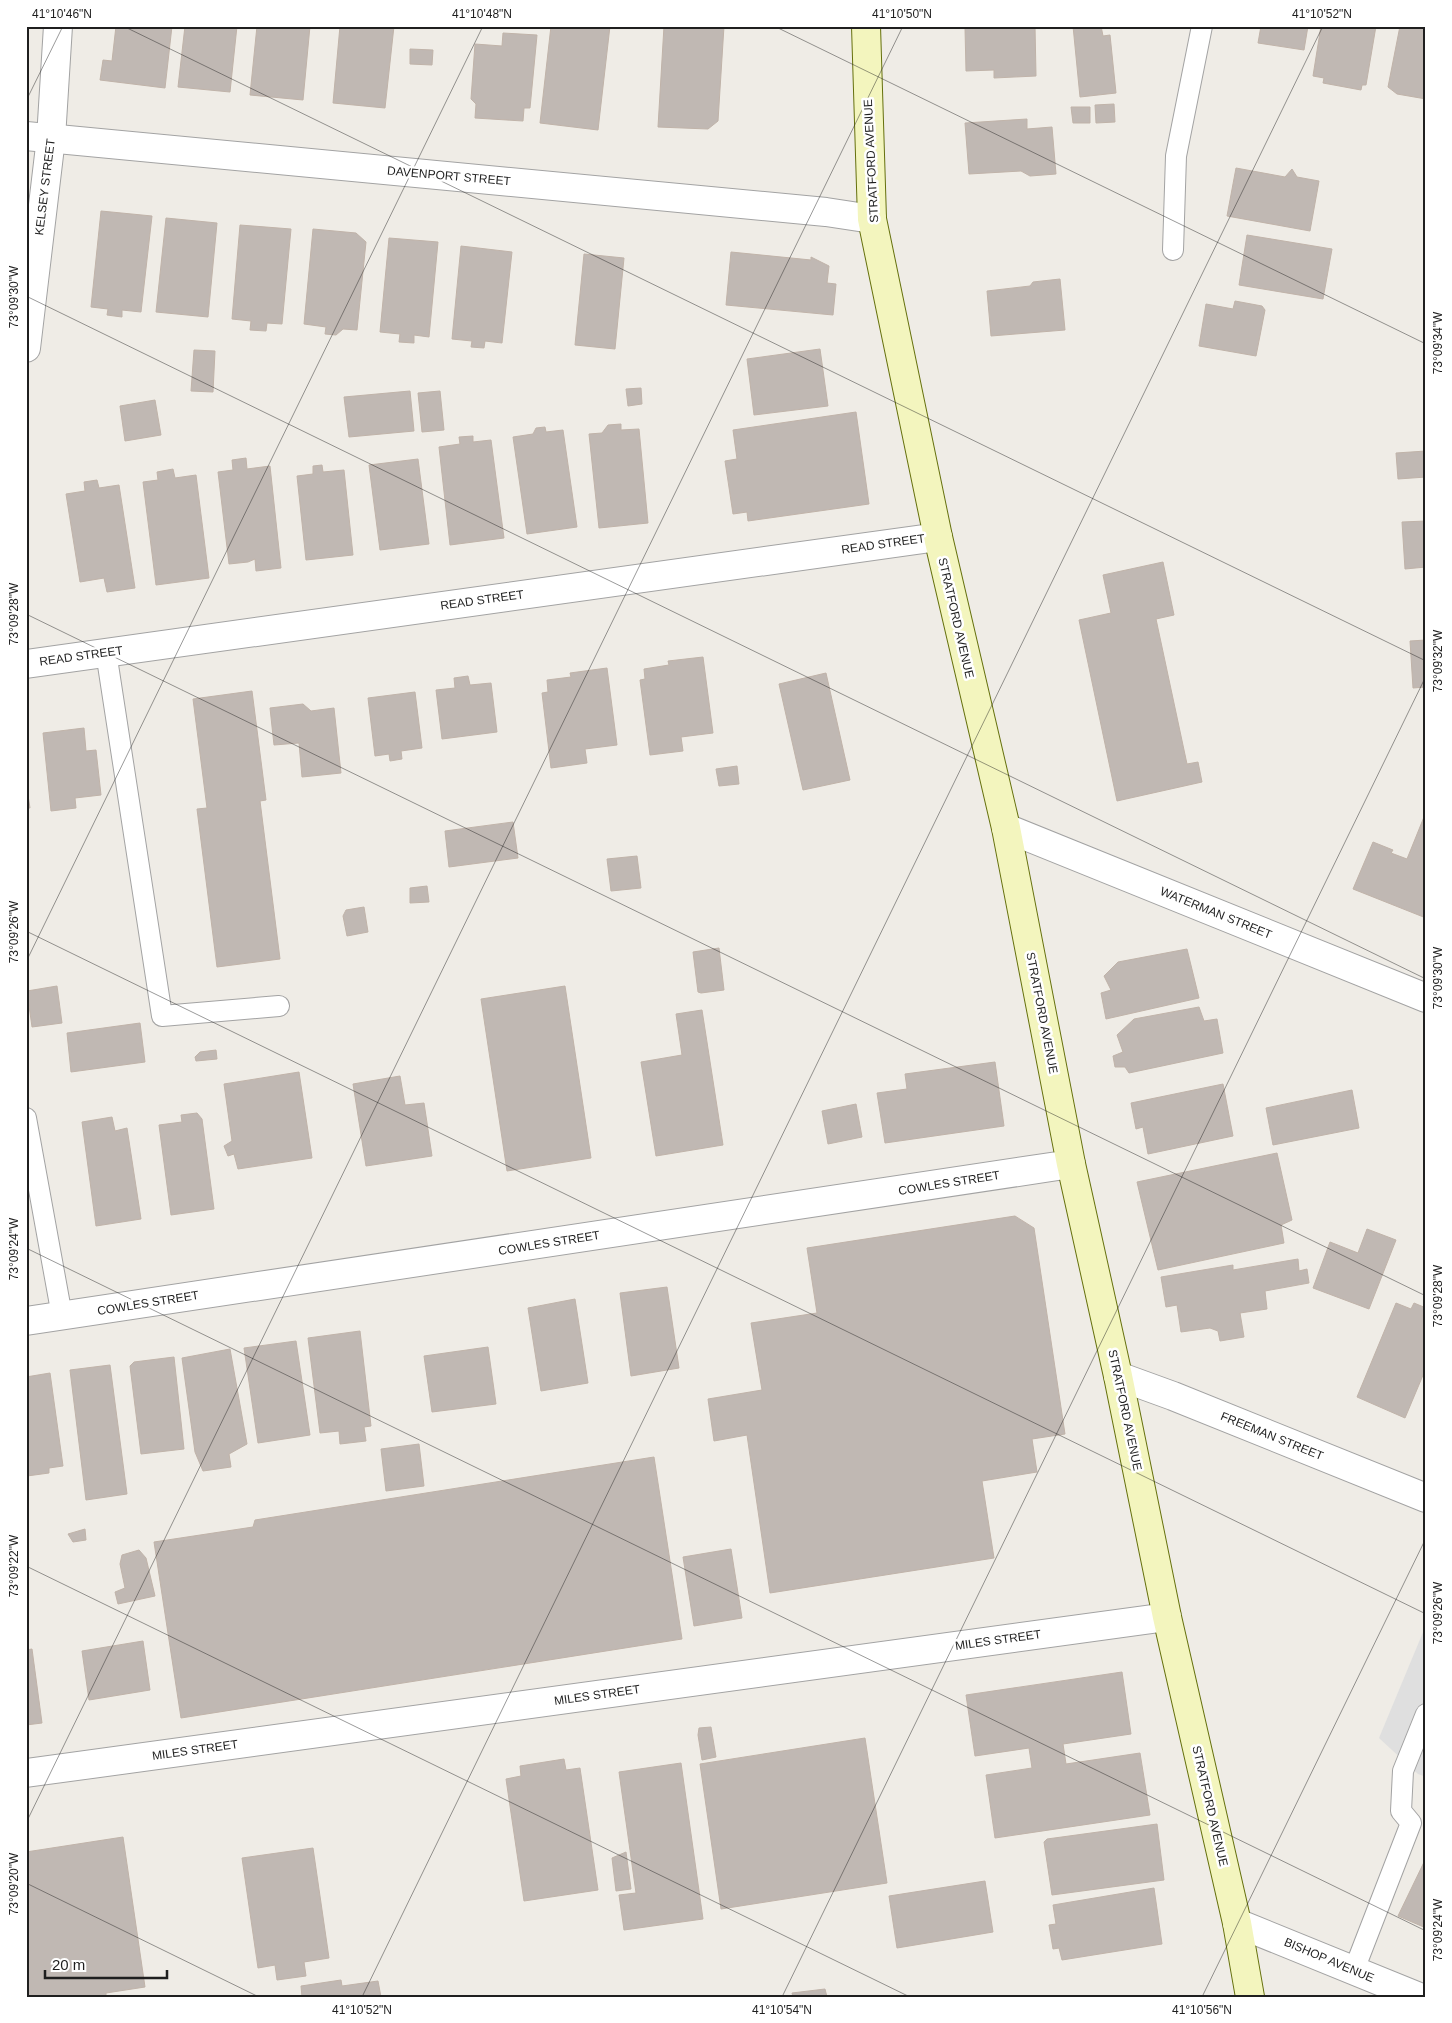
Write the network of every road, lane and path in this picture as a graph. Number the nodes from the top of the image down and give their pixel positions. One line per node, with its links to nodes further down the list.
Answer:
1 (58, 26): 4 (street, KELSEY STREET)
2 (866, 26): 5 (main road, STRATFORD AVENUE)
3 (1202, 26): 6 (lane)
4 (39, 137): 5 (street, DAVENPORT STREET); 7 (street, KELSEY STREET)
5 (872, 219): 8 (main road, STRATFORD AVENUE)
6 (1173, 250)
7 (26, 348)
8 (938, 537): 9 (street, READ STREET); 11 (main road, STRATFORD AVENUE)
9 (106, 652): 10 (street, READ STREET); 13 (lane)
10 (26, 664)
11 (1006, 828): 12 (street, WATERMAN STREET); 15 (main road, STRATFORD AVENUE)
12 (1426, 998)
13 (279, 1006)
14 (26, 1118): 16 (lane)
15 (1071, 1164): 16 (street, COWLES STREET); 18 (main road, STRATFORD AVENUE)
16 (62, 1316): 17 (street, COWLES STREET)
17 (26, 1321)
18 (1118, 1376): 19 (street, FREEMAN STREET); 20 (main road, STRATFORD AVENUE)
19 (1426, 1498)
20 (1167, 1617): 22 (street, MILES STREET); 23 (main road, STRATFORD AVENUE)
21 (1426, 1714): 24 (lane)
22 (26, 1773)
23 (1238, 1923): 24 (street, BISHOP AVENUE); 25 (main road, STRATFORD AVENUE)
24 (1354, 1970): 26 (street, BISHOP AVENUE)
25 (1250, 1997)
26 (1419, 1997)

